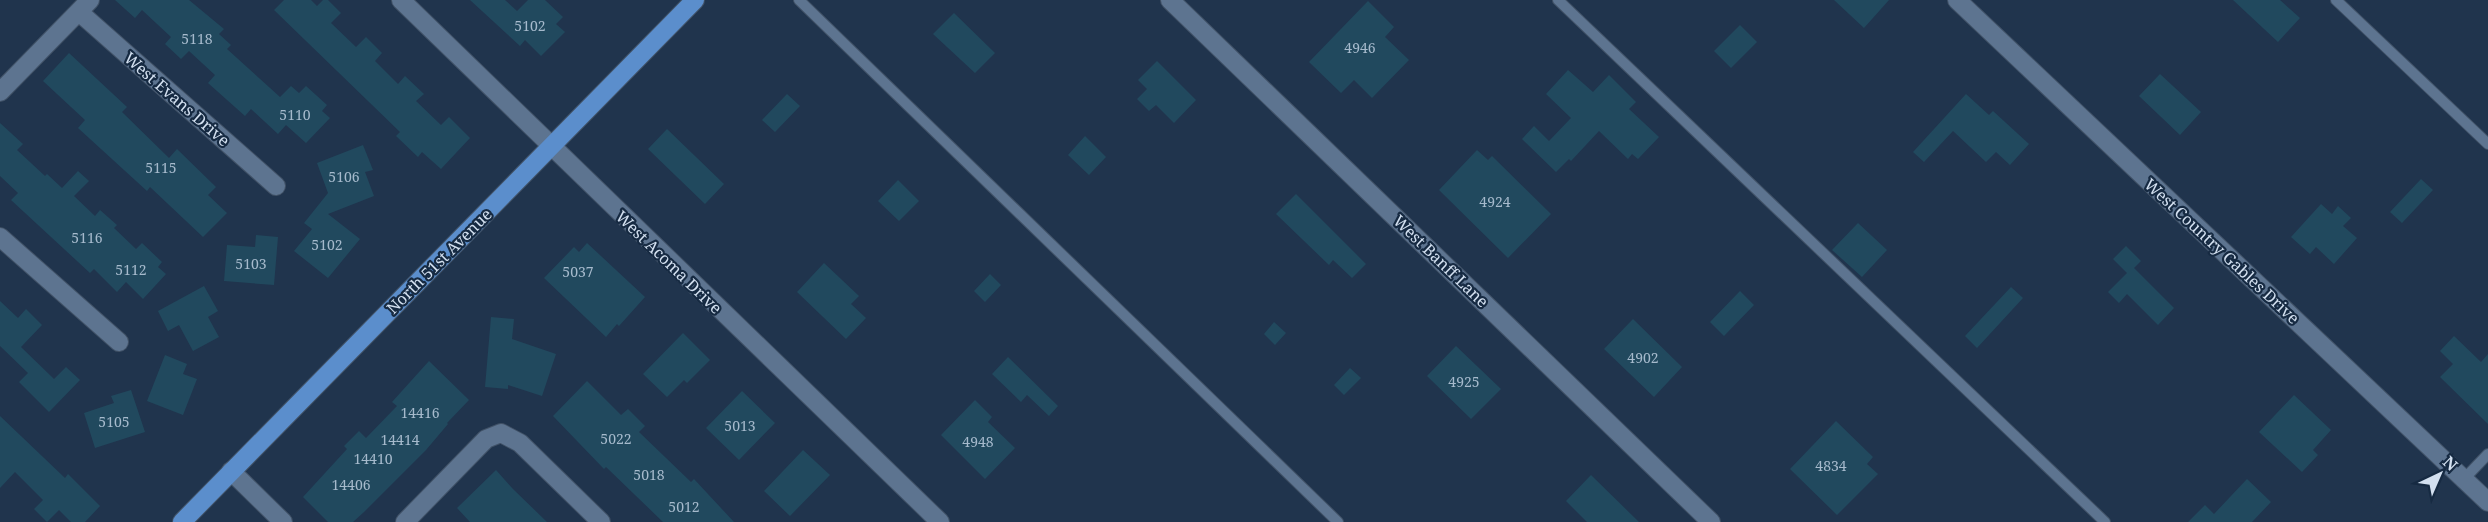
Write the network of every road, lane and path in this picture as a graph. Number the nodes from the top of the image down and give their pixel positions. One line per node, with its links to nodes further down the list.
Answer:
1 (401, 0): 11 (street, West Acoma Drive)
2 (695, 0): 11 (main road, North 51st Avenue)
3 (799, 0): 24 (lane)
4 (1170, 0): 25 (street, West Banff Lane)
5 (1558, 0): 26 (lane)
6 (1957, 0): 17 (street, West Country Gables Drive)
7 (2336, 0): 10 (lane)
8 (84, 6): 9 (street); 12 (street, West Evans Drive)
9 (0, 92)
10 (2488, 144)
11 (551, 147): 16 (main road, North 51st Avenue); 23 (street, West Acoma Drive)
12 (276, 186)
13 (0, 237): 14 (street)
14 (119, 342)
15 (2488, 454): 17 (lane)
16 (231, 471): 19 (main road, North 51st Avenue); 20 (street)
17 (2464, 479): 18 (street, West Country Gables Drive)
18 (2488, 502)
19 (182, 522)
20 (283, 522)
21 (405, 522): 22 (street)
22 (601, 522)
23 (939, 522)
24 (1338, 522)
25 (1711, 522)
26 (2104, 522)

